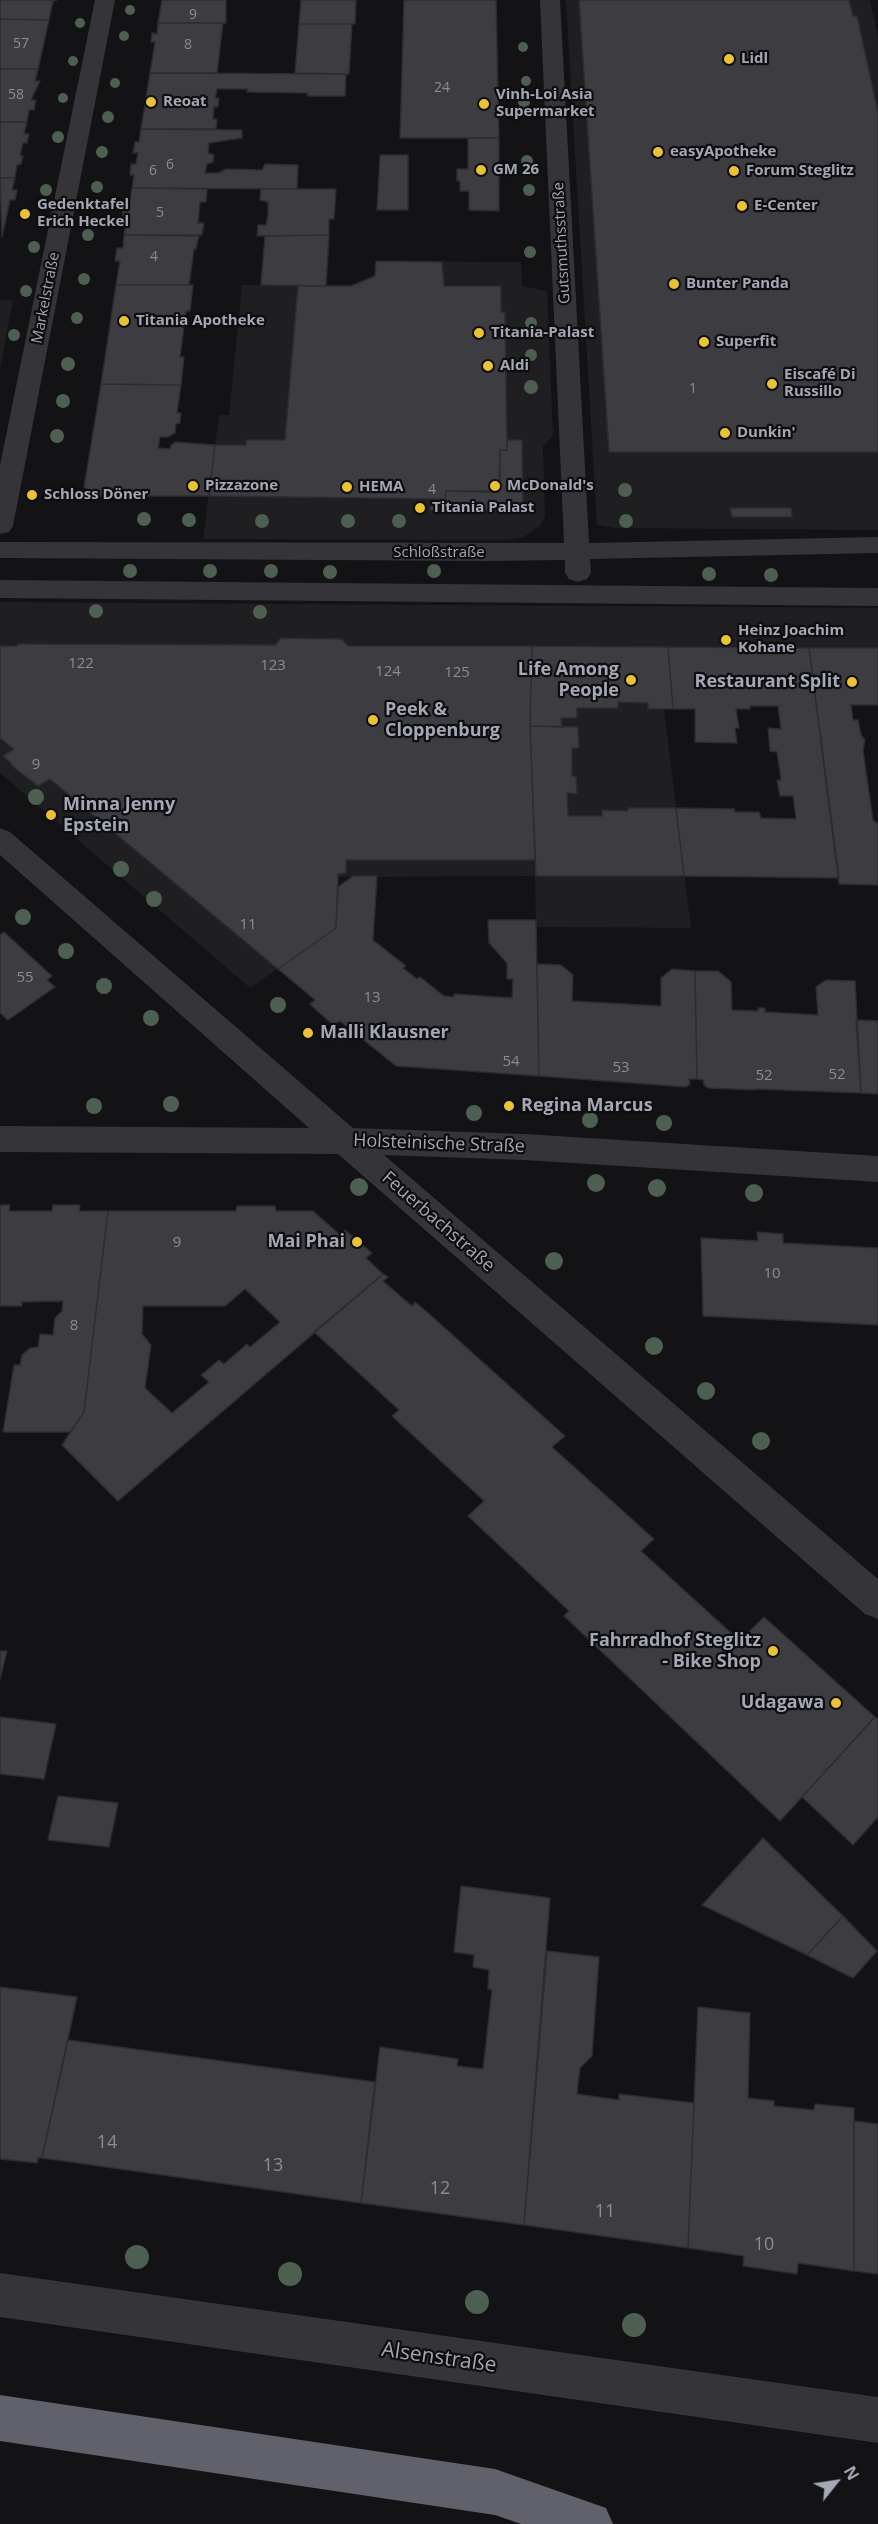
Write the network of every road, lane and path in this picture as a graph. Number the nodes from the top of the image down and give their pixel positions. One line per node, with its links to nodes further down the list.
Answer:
1 (105, 0): 3 (street, Markelstraße)
2 (550, 0): 6 (street, Gutsmuthsstraße)
3 (0, 526)
4 (878, 545): 6 (street, Schloßstraße)
5 (0, 550): 6 (street, Schloßstraße)
6 (577, 551): 9 (street, Gutsmuthsstraße)
7 (878, 580): 10 (street)
8 (0, 589): 9 (street)
9 (579, 593): 10 (street)
10 (834, 596): 11 (street)
11 (878, 597)
12 (0, 839): 14 (street, Feuerbachstraße)
13 (0, 1139): 14 (street, Holsteinische Straße)
14 (344, 1140): 15 (street, Holsteinische Straße); 16 (street, Feuerbachstraße)
15 (878, 1169)
16 (878, 1602)
17 (0, 2295): 19 (street, Alsenstraße)
18 (0, 2418): 20 (highway)
19 (878, 2420)
20 (590, 2524)

